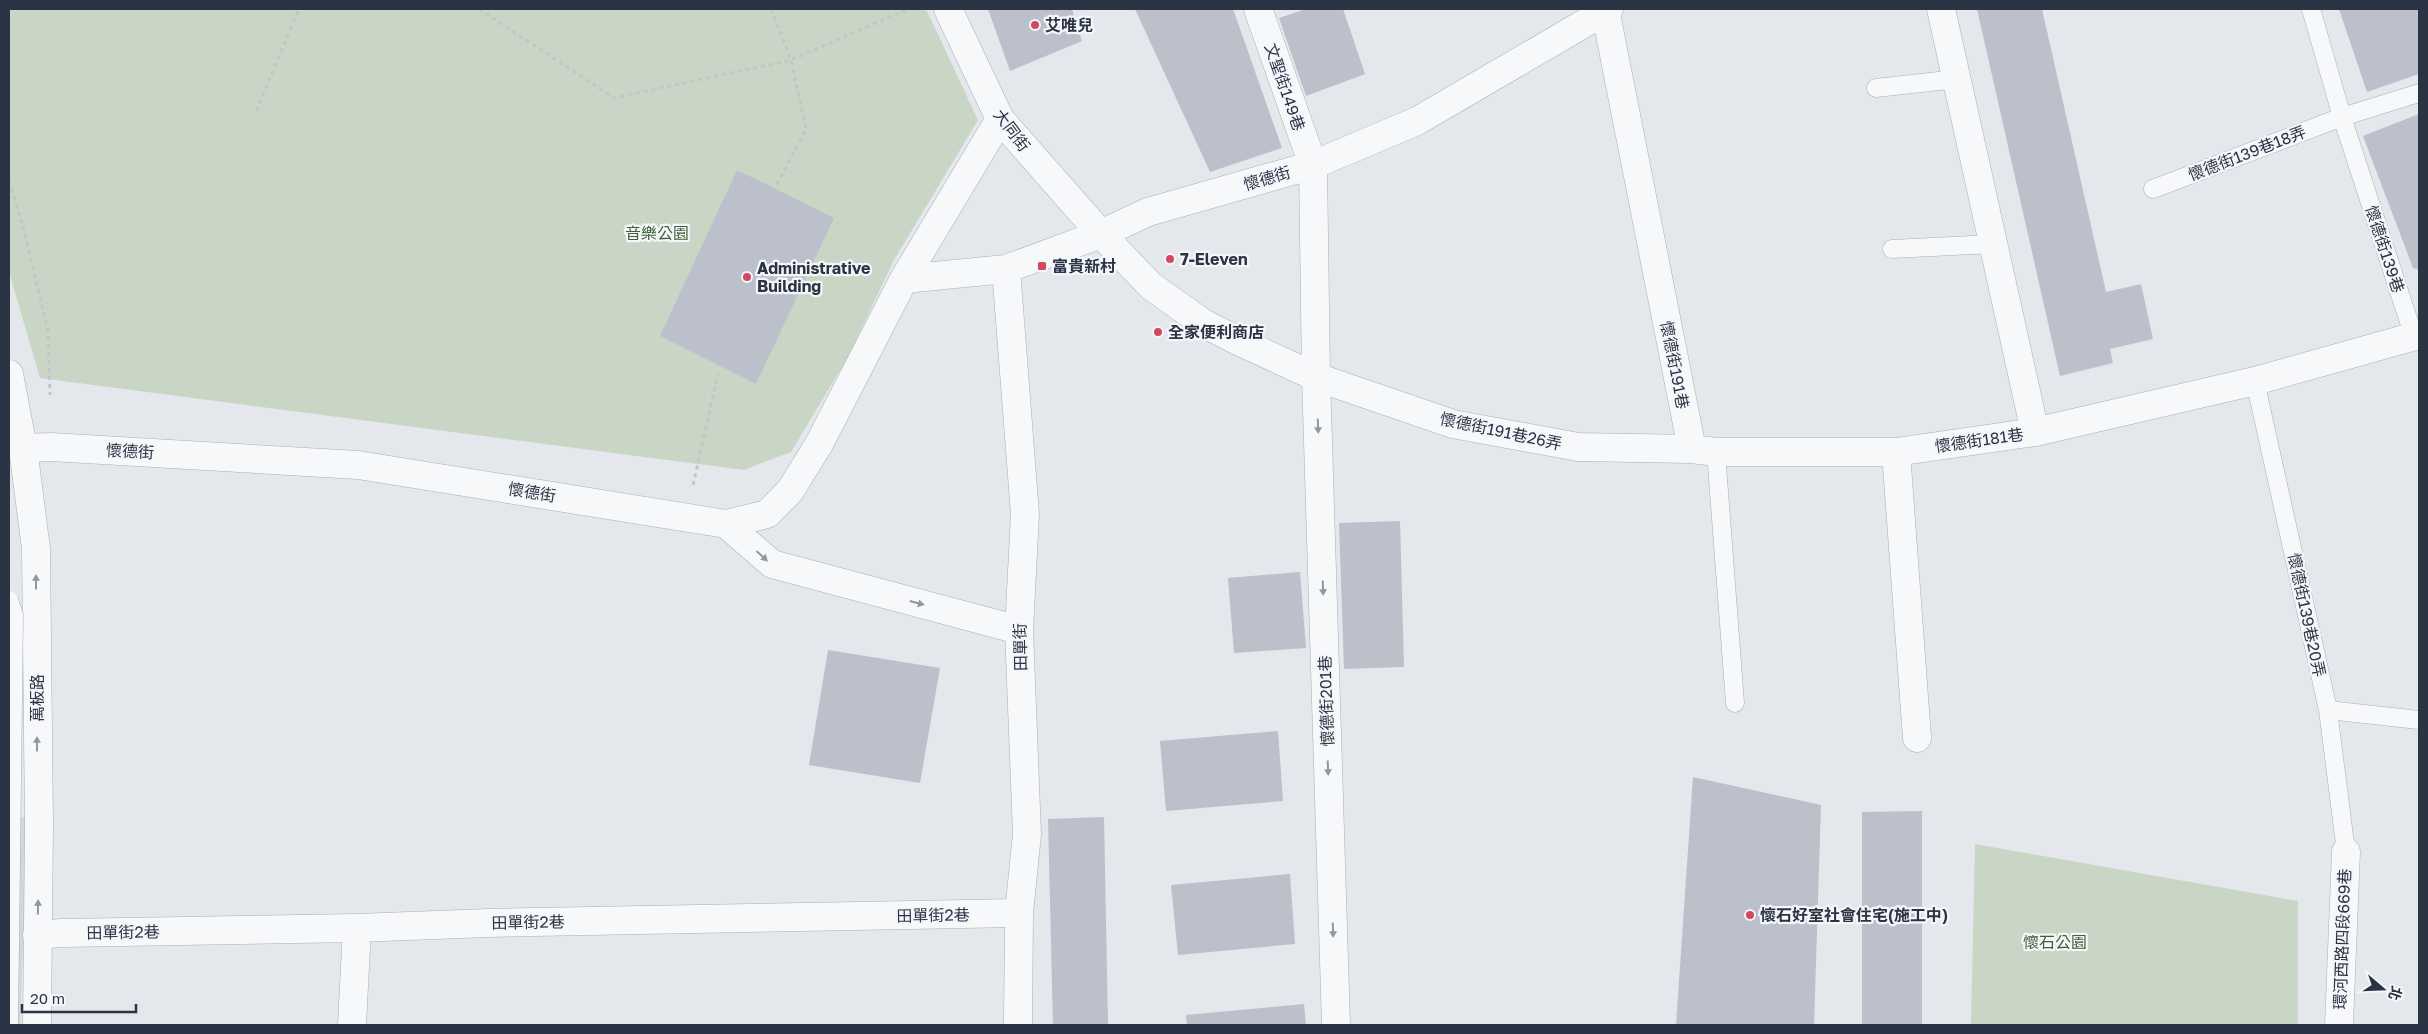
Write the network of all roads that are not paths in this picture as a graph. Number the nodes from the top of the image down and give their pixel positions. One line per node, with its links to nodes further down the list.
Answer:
1 (948, 9): 10 (street, 大同街)
2 (1258, 9): 11 (street, 文聖街149巷)
3 (1606, 9): 11 (street, 懷德街); 24 (street, 懷德街191巷)
4 (1941, 9): 6 (street, 懷德街181巷)
5 (2311, 9): 9 (lane, 懷德街139巷)
6 (1957, 79): 7 (lane); 14 (street, 懷德街181巷)
7 (1876, 88)
8 (2419, 93): 9 (lane)
9 (2342, 117): 12 (lane, 懷德街139巷18弄); 18 (lane, 懷德街139巷)
10 (1000, 119): 13 (street, 大同街); 17 (street, 懷德街)
11 (1313, 165): 13 (street, 懷德街); 20 (street, 文聖街149巷)
12 (2153, 188)
13 (1101, 234): 16 (street, 懷德街); 20 (street, 大同街)
14 (1992, 244): 15 (lane); 22 (street, 懷德街181巷)
15 (1892, 249)
16 (1006, 269): 17 (street, 懷德街); 28 (street, 田單街)
17 (904, 279): 26 (street, 懷德街)
18 (2417, 336): 21 (street, 懷德街139巷)
19 (9, 374): 23 (street, 萬板路)
20 (1316, 377): 24 (street, 懷德街191巷26弄); 43 (street, 懷德街201巷, one-way to 43)
21 (2255, 381): 22 (street, 懷德街139巷); 32 (lane, 懷德街139巷20弄)
22 (2036, 432): 25 (street, 懷德街181巷)
23 (23, 448): 26 (street, 懷德街); 29 (street, 萬板路, one-way to 23)
24 (1704, 450): 25 (street, 懷德街191巷26弄); 31 (lane, 懷德街191巷)
25 (1896, 452): 34 (street)
26 (726, 524): 28 (street, one-way to 28)
27 (9, 600): 39 (lane, bridge)
28 (1018, 630): 36 (street, 田單街)
29 (37, 679): 30 (street); 38 (street, 萬板路, one-way to 29)
30 (9, 682)
31 (1735, 703)
32 (2328, 710): 33 (lane); 35 (lane, 懷德街139巷20弄)
33 (2419, 720)
34 (1917, 738)
35 (2346, 852): 44 (street, 環河西路四段669巷)
36 (1019, 913): 37 (street, 田單街2巷); 42 (street, 田單街)
37 (356, 928): 38 (street, 田單街2巷); 41 (street)
38 (37, 935): 40 (street, 萬板路)
39 (9, 1025)
40 (36, 1025)
41 (352, 1025)
42 (1018, 1025)
43 (1336, 1025)
44 (2339, 1025)

